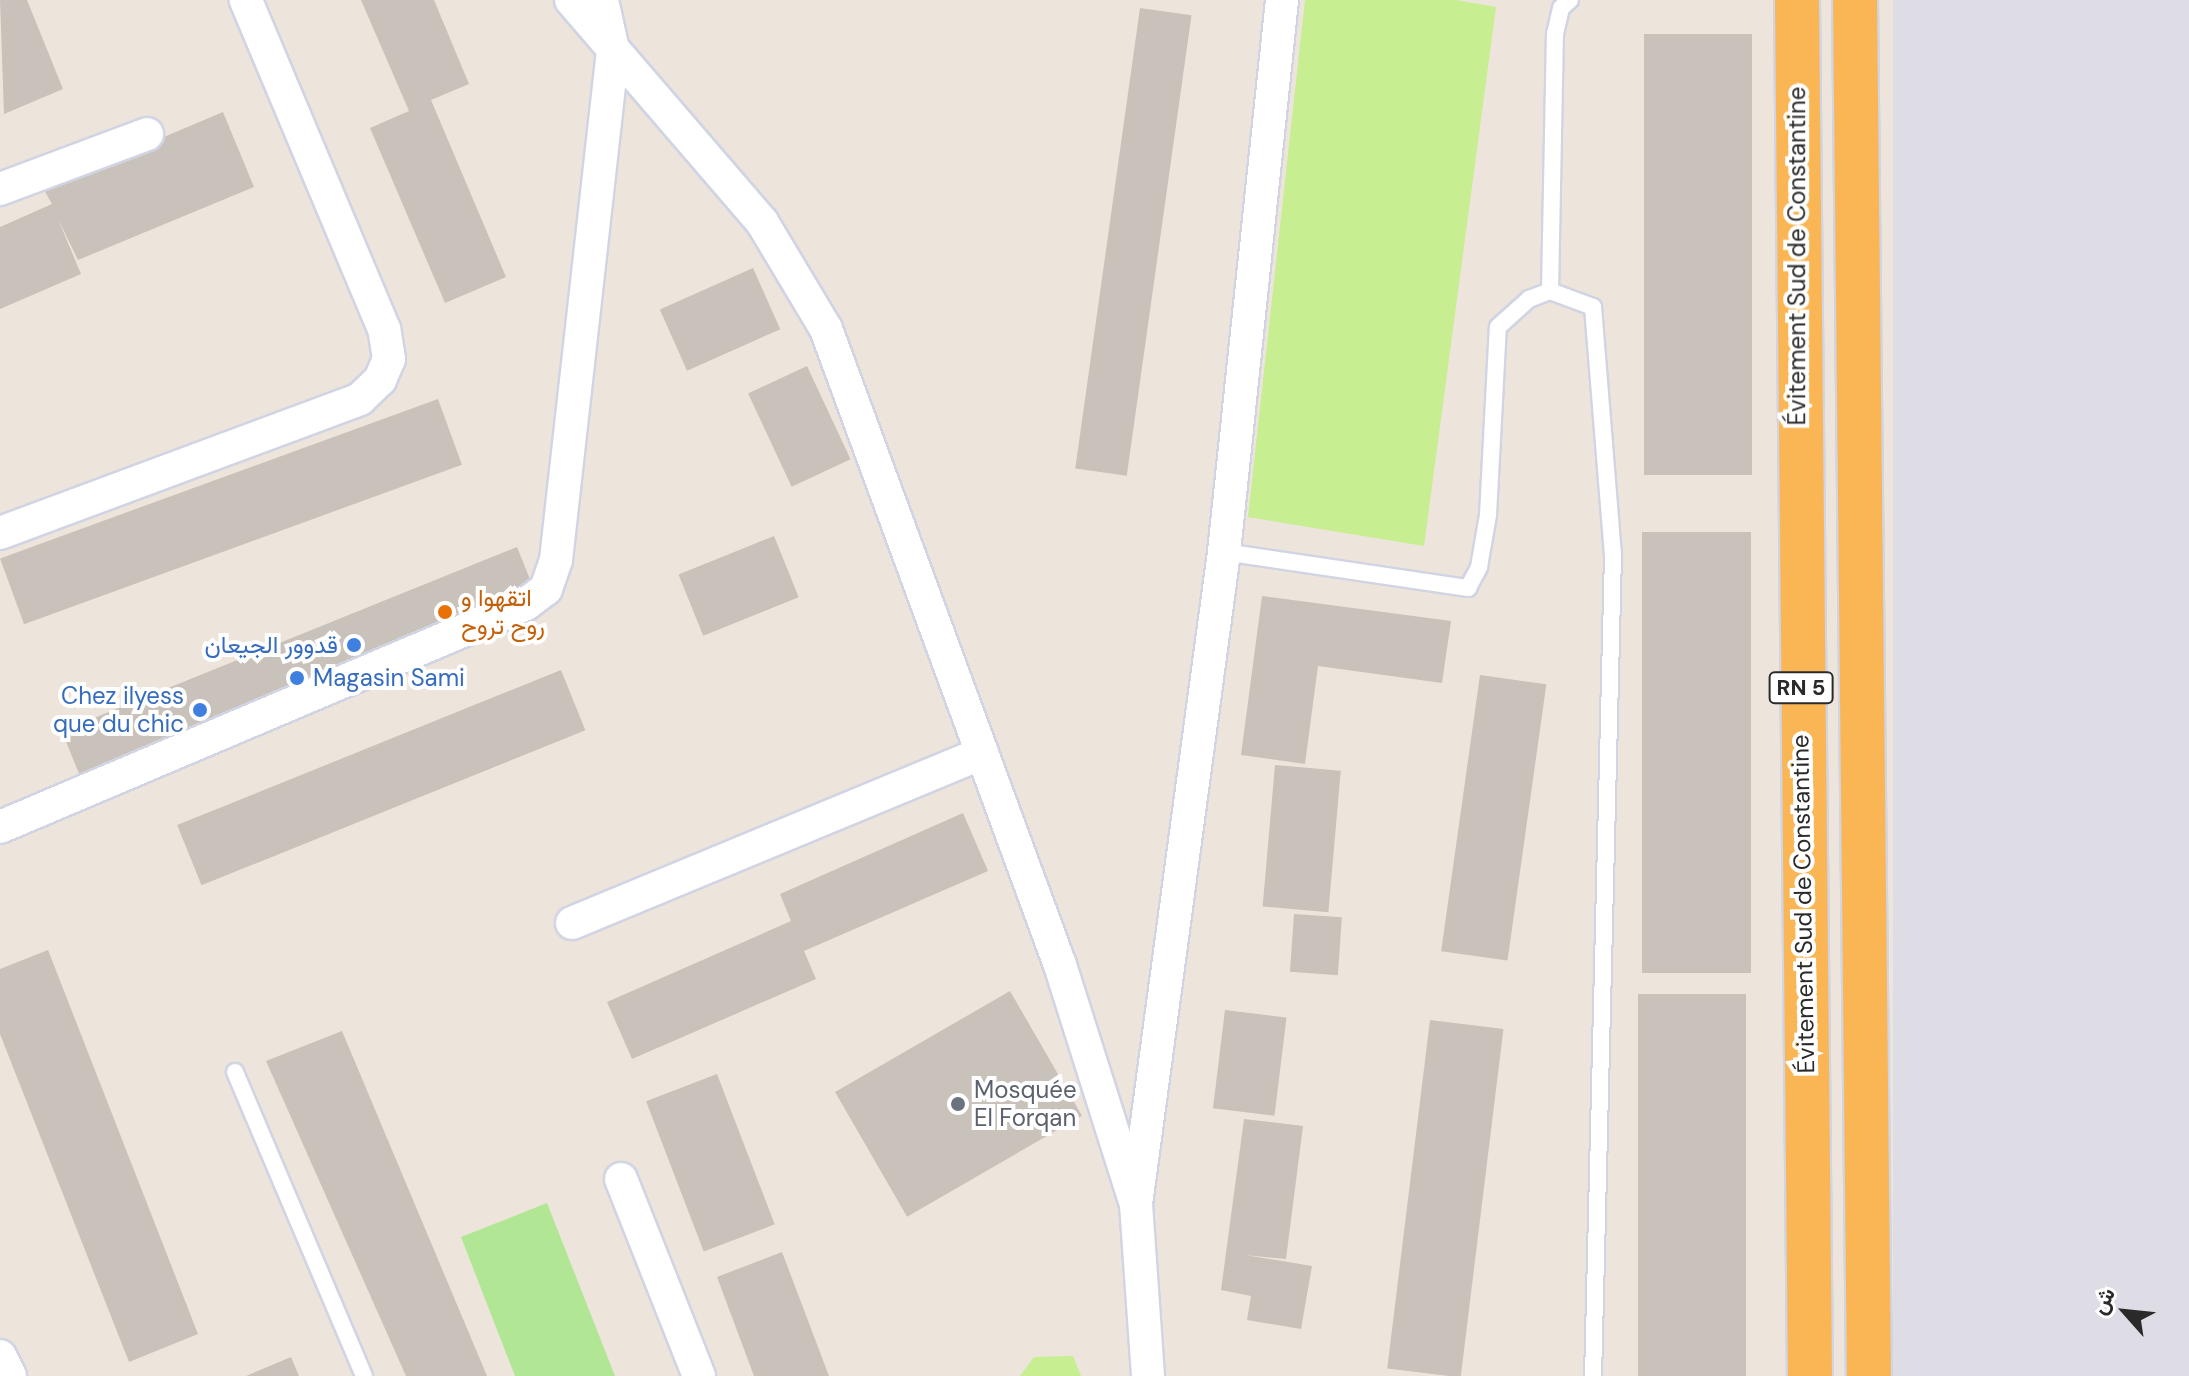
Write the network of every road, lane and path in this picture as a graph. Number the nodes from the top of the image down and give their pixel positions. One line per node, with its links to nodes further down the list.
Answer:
1 (246, 0): 12 (street)
2 (571, 0): 8 (street)
3 (602, 0): 8 (street)
4 (1282, 0): 13 (street)
5 (1570, 0): 11 (lane)
6 (1797, 0): 26 (highway, Évitement Sud de Constantine / RN 5)
7 (1855, 0): 27 (highway, RN 5)
8 (613, 50): 14 (street); 15 (street)
9 (147, 134): 10 (street)
10 (0, 189)
11 (1550, 291): 13 (lane); 25 (lane)
12 (0, 533)
13 (1224, 552): 19 (street)
14 (982, 753): 16 (street); 19 (street)
15 (0, 827)
16 (572, 923)
17 (235, 1072): 23 (lane)
18 (621, 1179): 24 (street)
19 (1136, 1204): 21 (street)
20 (0, 1356): 22 (street)
21 (1149, 1368)
22 (10, 1376)
23 (364, 1376)
24 (699, 1376)
25 (1593, 1376)
26 (1810, 1376)
27 (1869, 1376)

